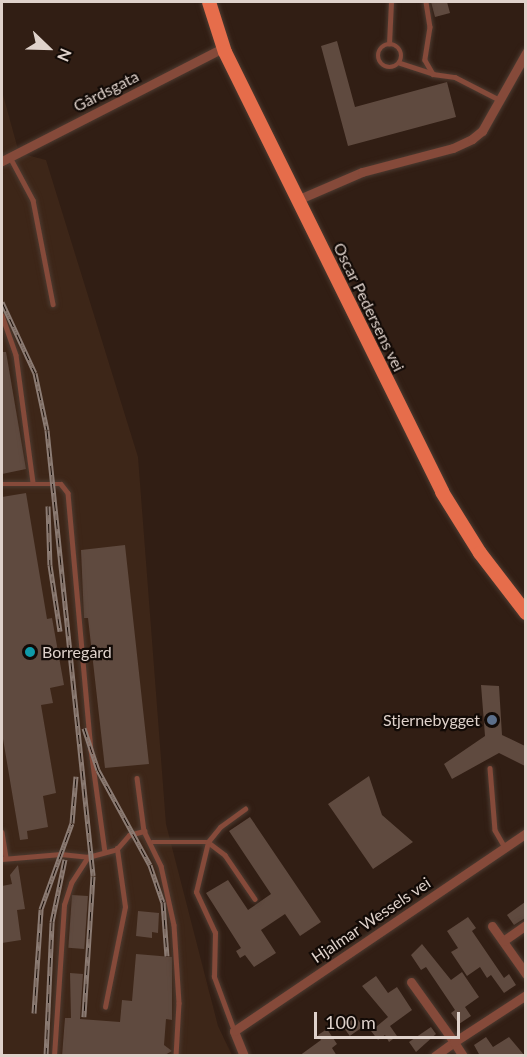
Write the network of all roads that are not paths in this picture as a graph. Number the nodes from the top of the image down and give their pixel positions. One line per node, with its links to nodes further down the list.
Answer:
1 (209, 2): 5 (main road, Oscar Pedersens vei)
2 (391, 2): 4 (lane)
3 (426, 2): 8 (lane)
4 (389, 44): 7 (lane); 7 (lane)
5 (223, 48): 10 (street, Gårdsgata); 11 (main road, Oscar Pedersens vei)
6 (525, 53): 9 (street)
7 (400, 63): 8 (lane)
8 (433, 74): 9 (lane)
9 (500, 100): 11 (street)
10 (6, 159): 12 (lane)
11 (297, 200): 16 (main road, Oscar Pedersens vei)
12 (53, 304)
13 (2, 315): 14 (lane)
14 (33, 482): 15 (lane); 27 (lane)
15 (2, 484)
16 (525, 613)
17 (490, 768): 25 (lane)
18 (137, 778): 20 (lane)
19 (246, 809): 24 (lane)
20 (144, 831): 23 (lane); 26 (lane)
21 (2, 832): 29 (lane)
22 (525, 833): 25 (street, Hjalmar Wessels vei)
23 (152, 842): 24 (lane); 41 (lane)
24 (208, 842): 30 (lane); 38 (lane)
25 (505, 847): 38 (street, Hjalmar Wessels vei)
26 (117, 849): 27 (lane); 37 (lane)
27 (105, 852): 28 (lane)
28 (88, 857): 29 (lane); 40 (lane)
29 (4, 859)
30 (255, 899)
31 (492, 926): 33 (street)
32 (525, 926): 33 (street)
33 (503, 941): 34 (street)
34 (525, 974)
35 (411, 982): 39 (street)
36 (525, 995): 39 (street)
37 (105, 1007)
38 (234, 1031): 42 (street)
39 (454, 1042): 43 (street); 44 (street)
40 (54, 1056)
41 (176, 1056)
42 (244, 1056)
43 (435, 1056)
44 (463, 1056)

